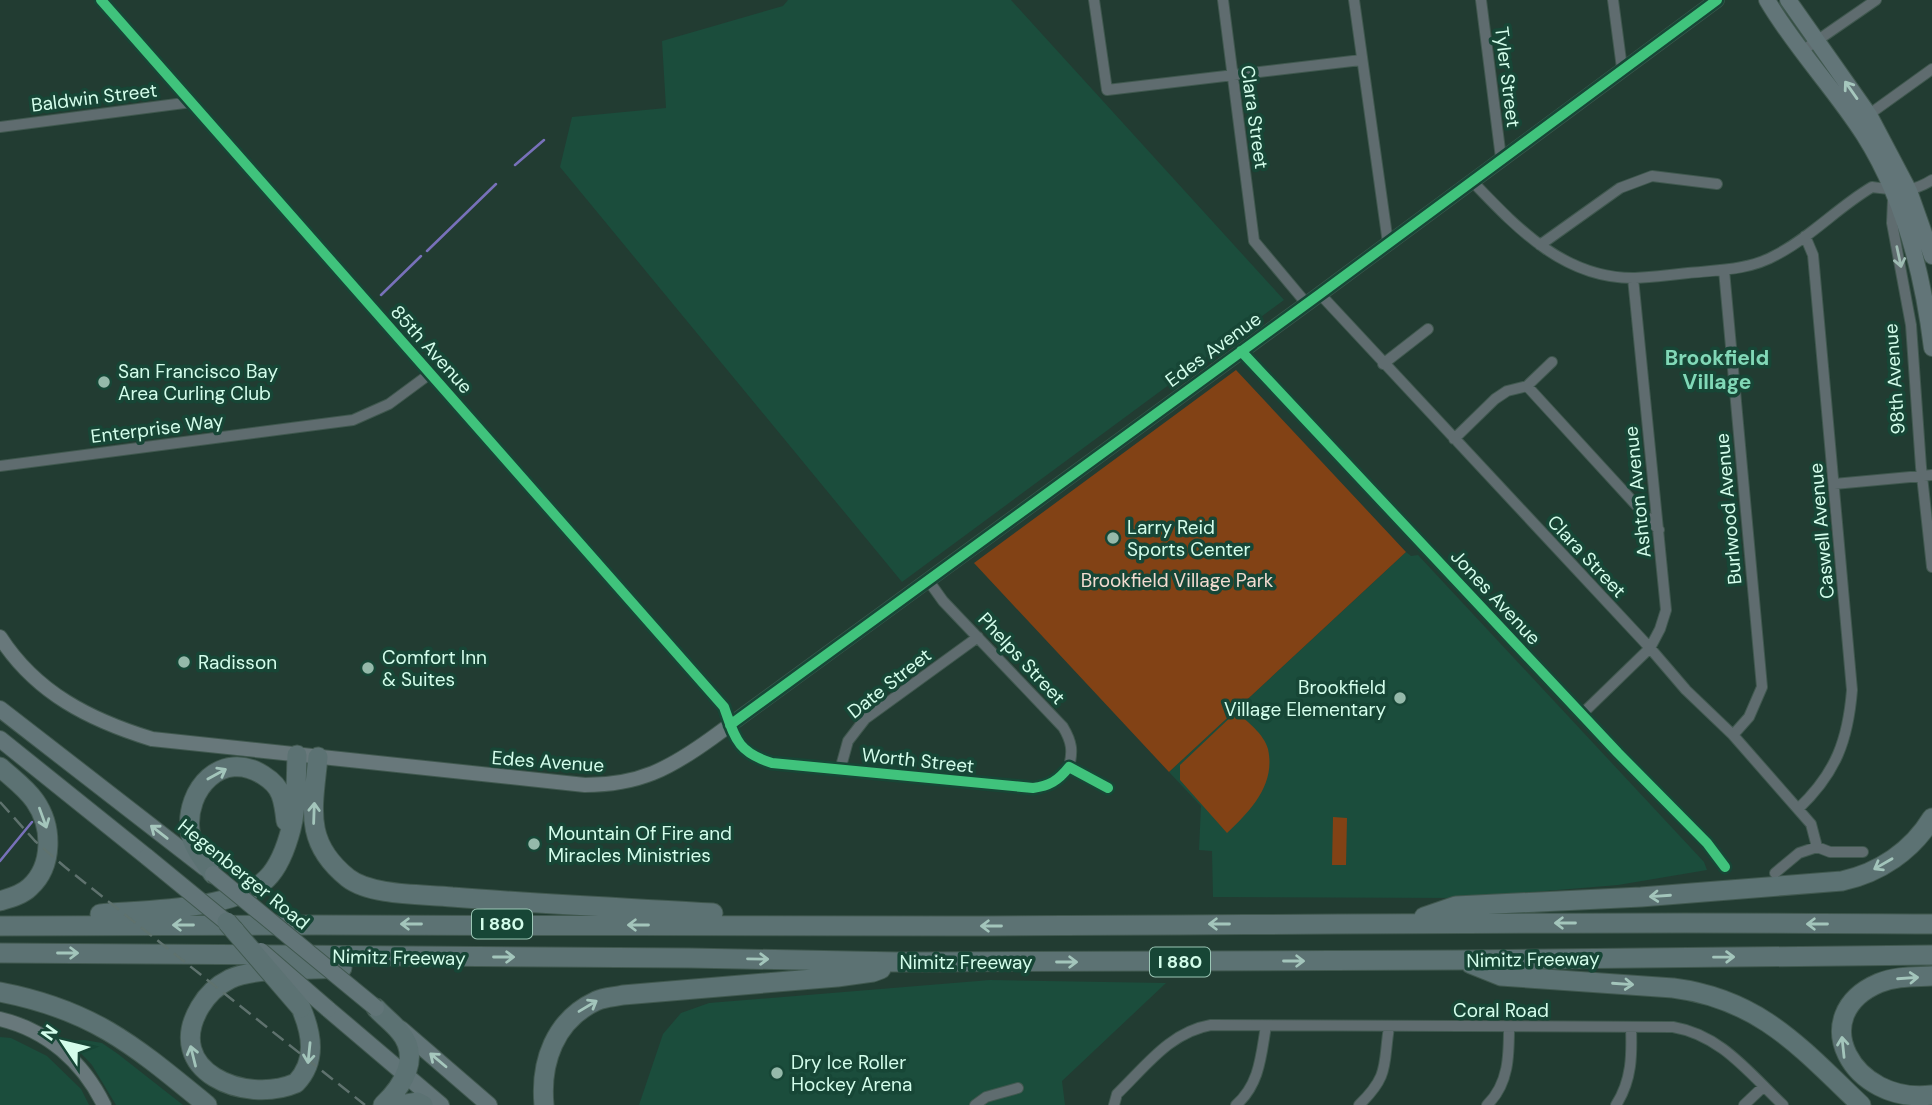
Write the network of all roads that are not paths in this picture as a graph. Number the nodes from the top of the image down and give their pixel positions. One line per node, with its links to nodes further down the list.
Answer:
1 (101, 0): 17 (street, 85th Avenue)
2 (1094, 0): 16 (street)
3 (1223, 0): 16 (street, Clara Street)
4 (1354, 0): 13 (street)
5 (1481, 0): 20 (street, Tyler Street)
6 (1613, 0): 14 (street)
7 (1717, 0): 14 (street, Edes Avenue)
8 (1767, 0): 12 (main road, 98th Avenue)
9 (1788, 0): 11 (main road, 98th Avenue)
10 (1876, 0): 11 (street)
11 (1817, 42): 12 (street); 18 (main road, 98th Avenue, one-way to 11)
12 (1802, 51): 18 (main road, 98th Avenue)
13 (1361, 60): 16 (street); 26 (street)
14 (1622, 68): 20 (street, Edes Avenue)
15 (1932, 69): 18 (street)
16 (1231, 77): 32 (street, Clara Street)
17 (192, 102): 19 (street, Baldwin Street); 38 (street, 85th Avenue)
18 (1863, 120): 24 (main road, 98th Avenue)
19 (0, 127)
20 (1501, 158): 21 (street, Edes Avenue)
21 (1471, 180): 26 (street, Edes Avenue); 27 (street)
22 (1932, 180): 24 (street)
23 (1717, 184): 27 (street)
24 (1901, 190): 25 (street); 28 (main road, 98th Avenue); 34 (main road, 98th Avenue); 42 (street, 98th Avenue, one-way to 42)
25 (1805, 236): 29 (street); 43 (street, Caswell Avenue)
26 (1388, 243): 31 (street, Edes Avenue)
27 (1539, 245): 30 (street)
28 (1932, 257)
29 (1724, 270): 30 (street); 53 (street, Burlwood Avenue)
30 (1633, 278): 44 (street, Ashton Avenue)
31 (1320, 294): 32 (street, Edes Avenue); 37 (street, Clara Street)
32 (1306, 303): 35 (street, Edes Avenue)
33 (1428, 329): 37 (street)
34 (1932, 348)
35 (1241, 351): 46 (street, Edes Avenue); 51 (street, Jones Avenue)
36 (1552, 362): 39 (street)
37 (1383, 364): 40 (street, Clara Street)
38 (431, 373): 41 (street, Enterprise Way); 52 (street, 85th Avenue)
39 (1527, 386): 40 (street); 44 (street)
40 (1454, 439): 49 (street, Clara Street)
41 (0, 466)
42 (1927, 475): 43 (street); 45 (street, 98th Avenue)
43 (1835, 484): 61 (street, Caswell Avenue)
44 (1659, 530): 49 (street, Ashton Avenue)
45 (1932, 567)
46 (928, 580): 48 (street, Phelps Street); 52 (street, Edes Avenue)
47 (0, 637): 55 (street, Edes Avenue)
48 (978, 638): 58 (street, Phelps Street); 59 (street, Date Street)
49 (1650, 648): 51 (street, Ashton Avenue); 53 (street, Clara Street)
50 (0, 709): 68 (main road, Hegenberger Road, one-way to 50)
51 (1583, 714): 66 (street, Jones Avenue)
52 (730, 725): 56 (street, Edes Avenue); 59 (street, Worth Street)
53 (1732, 735): 61 (street, Clara Street)
54 (0, 739): 71 (main road, bridge)
55 (297, 755): 56 (street, Edes Avenue); 65 (highway)
56 (318, 757): 77 (highway, one-way to 56)
57 (0, 767): 69 (highway, one-way to 69)
58 (1069, 767): 59 (street, Worth Street); 60 (street)
59 (840, 770)
60 (1108, 788)
61 (1798, 809): 63 (street, Clara Street)
62 (1932, 818): 72 (highway, one-way to 72)
63 (1817, 847): 64 (street); 67 (street)
64 (1863, 852)
65 (283, 853): 68 (highway, one-way to 65); 76 (highway)
66 (1725, 867)
67 (1775, 873)
68 (213, 874): 85 (main road, Hegenberger Road, bridge)
69 (0, 901)
70 (1932, 911): 73 (highway)
71 (227, 922): 80 (highway, one-way to 80, bridge); 91 (main road, bridge)
72 (1410, 922): 73 (highway, Nimitz Freeway / I 880, one-way to 72); 77 (highway, Nimitz Freeway / I 880, one-way to 77)
73 (1885, 924): 74 (highway, Nimitz Freeway / I 880)
74 (1932, 925)
75 (0, 926): 76 (highway, Nimitz Freeway / I 880)
76 (53, 926): 77 (highway, Nimitz Freeway / I 880, one-way to 76)
77 (951, 926)
78 (0, 953): 80 (highway, Nimitz Freeway / I 880, one-way to 80)
79 (1932, 955): 81 (highway, Nimitz Freeway / I 880, one-way to 79)
80 (412, 957): 82 (highway, Nimitz Freeway / I 880, one-way to 82)
81 (1460, 960): 82 (highway, Nimitz Freeway / I 880, one-way to 81); 111 (highway, one-way to 111)
82 (900, 962): 102 (highway, one-way to 82)
83 (1932, 976): 94 (highway, one-way to 83)
84 (0, 992): 96 (highway)
85 (376, 1008): 91 (highway); 101 (main road, Hegenberger Road, one-way to 85)
86 (0, 1019): 95 (street)
87 (1266, 1026): 88 (street, Coral Road); 104 (street, Coral Road); 105 (street)
88 (1389, 1027): 89 (street, Coral Road); 106 (street)
89 (1509, 1027): 90 (street, Coral Road); 107 (street)
90 (1631, 1027): 92 (street, Coral Road); 108 (street)
91 (407, 1074): 97 (highway); 100 (main road)
92 (1763, 1087): 109 (street); 110 (street, Coral Road)
93 (1018, 1088): 103 (street)
94 (1932, 1095)
95 (104, 1105)
96 (207, 1105)
97 (383, 1105)
98 (399, 1105): 99 (highway)
99 (423, 1105)
100 (441, 1105)
101 (489, 1105)
102 (544, 1105)
103 (975, 1105)
104 (1114, 1105)
105 (1236, 1105)
106 (1359, 1105)
107 (1488, 1105)
108 (1616, 1105)
109 (1744, 1105)
110 (1783, 1105)
111 (1861, 1105)

